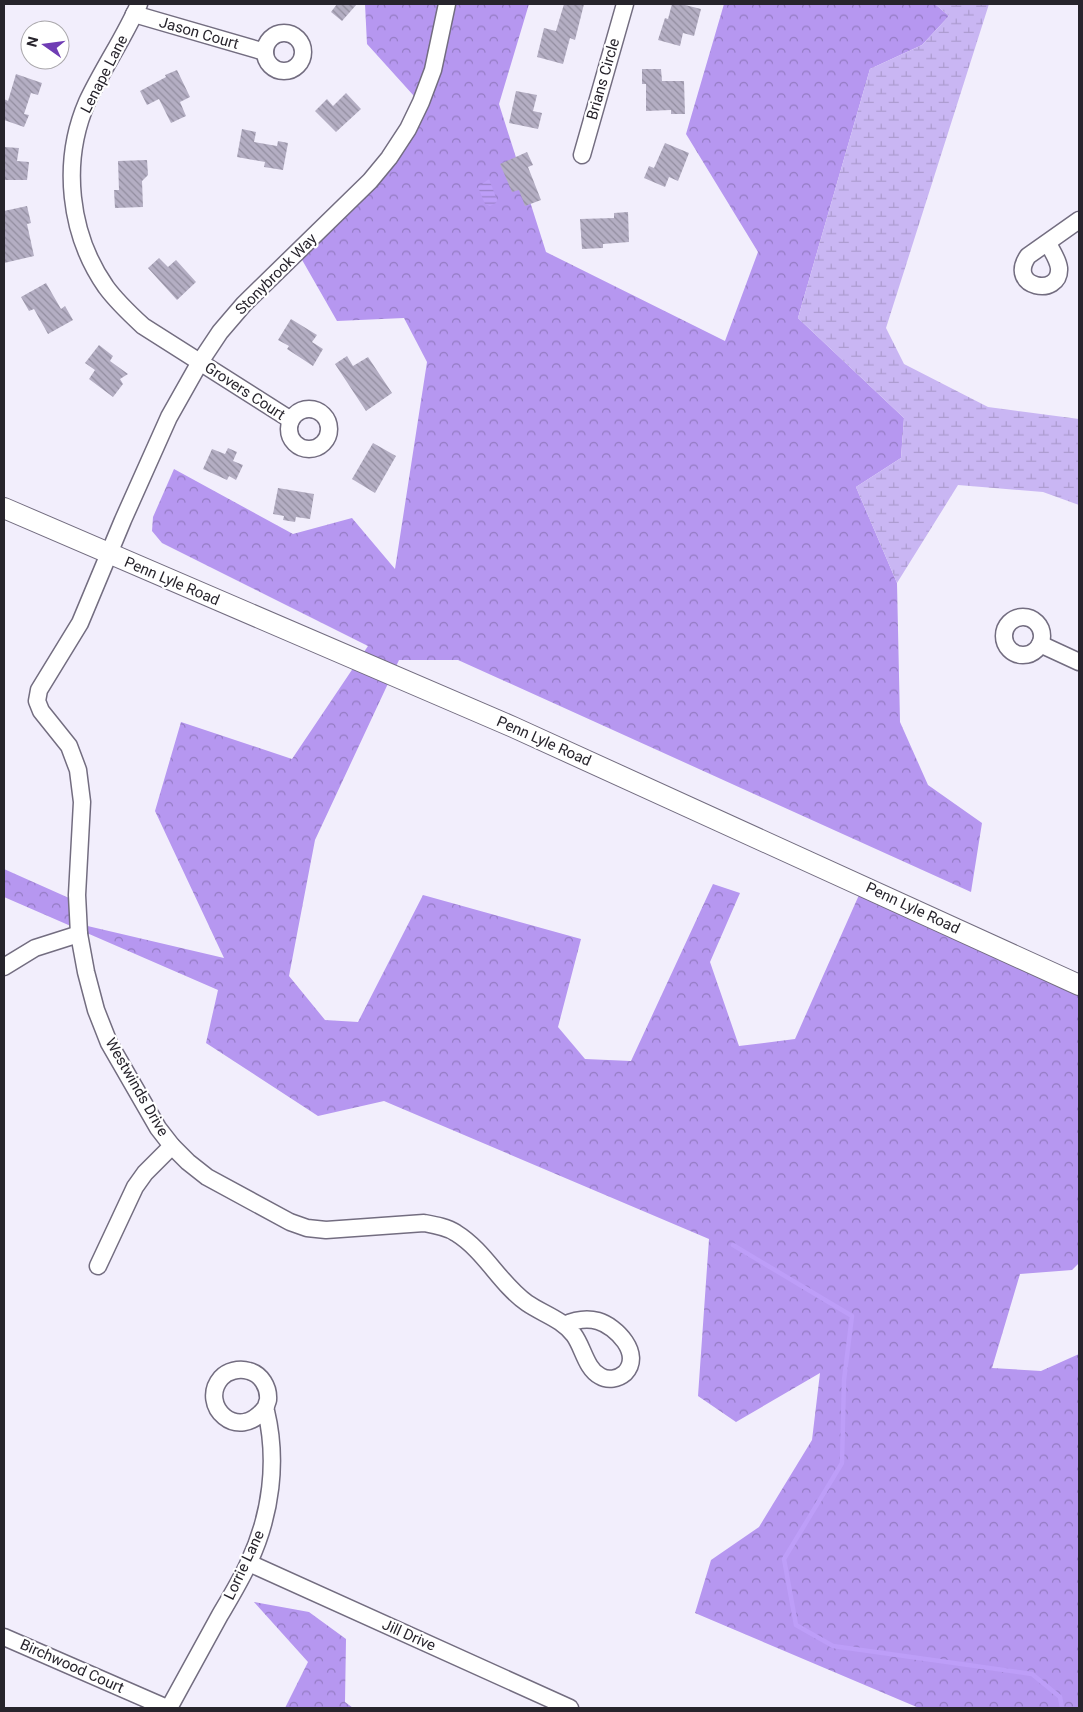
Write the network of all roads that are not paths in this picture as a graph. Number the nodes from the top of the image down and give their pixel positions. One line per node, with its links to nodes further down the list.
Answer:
1 (447, 4): 8 (street, Stonybrook Way)
2 (625, 4): 5 (street, Brians Circle)
3 (136, 9): 4 (street, Jason Court); 8 (street, Lenape Lane)
4 (265, 52)
5 (582, 155)
6 (1079, 220): 7 (street)
7 (1048, 242)
8 (200, 362): 9 (street, Grovers Court); 11 (street, Stonybrook Way)
9 (291, 420)
10 (4, 508): 11 (street, Penn Lyle Road)
11 (109, 554): 14 (street, Westwinds Drive); 16 (street, Penn Lyle Road)
12 (1040, 644): 13 (street)
13 (1079, 662)
14 (79, 934): 15 (street); 17 (street, Westwinds Drive)
15 (4, 967)
16 (1078, 982)
17 (172, 1146): 18 (street); 19 (street, Westwinds Drive)
18 (98, 1266)
19 (564, 1325): 19 (street)
20 (265, 1408): 21 (street, Lorrie Lane)
21 (249, 1563): 23 (street, Lorrie Lane); 24 (street, Jill Drive)
22 (4, 1637): 23 (street, Birchwood Court)
23 (168, 1708)
24 (570, 1708)

